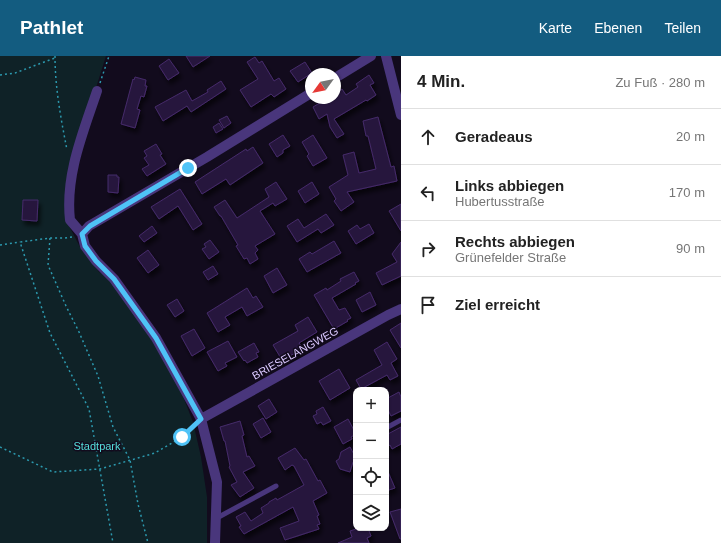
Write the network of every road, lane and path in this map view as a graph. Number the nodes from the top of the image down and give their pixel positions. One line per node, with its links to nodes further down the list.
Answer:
1 (109, 56): 7 (path)
2 (371, 56): 5 (street)
3 (386, 56): 9 (street)
4 (55, 57): 6 (path); 10 (path)
5 (341, 74)
6 (0, 75)
7 (97, 91): 11 (street)
8 (305, 97): 11 (street)
9 (401, 115)
10 (68, 152)
11 (82, 234): 12 (path); 16 (street)
12 (50, 238): 13 (path); 20 (path)
13 (20, 242): 14 (path); 21 (path)
14 (0, 245)
15 (401, 309): 16 (street, BRIESELANGWEG)
16 (201, 419): 20 (path); 23 (street)
17 (401, 420): 18 (lane)
18 (389, 426)
19 (0, 447): 21 (path)
20 (130, 460): 21 (path); 25 (path)
21 (100, 469): 24 (path)
22 (276, 486): 23 (lane)
23 (215, 519): 26 (street)
24 (113, 543)
25 (148, 543)
26 (214, 543)

